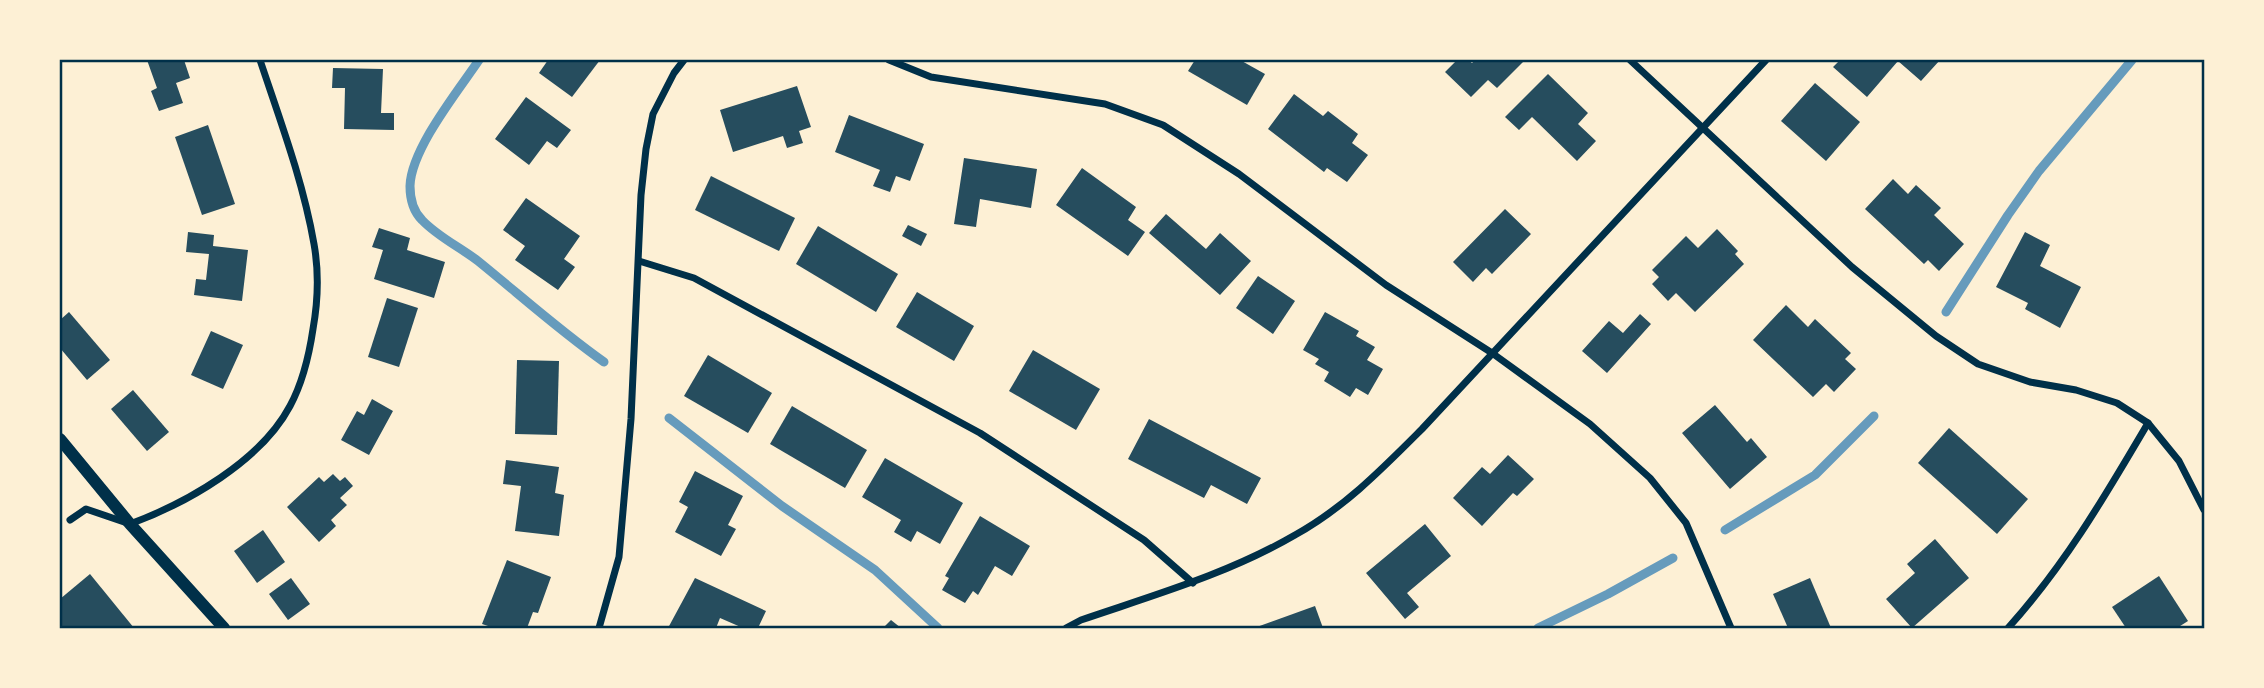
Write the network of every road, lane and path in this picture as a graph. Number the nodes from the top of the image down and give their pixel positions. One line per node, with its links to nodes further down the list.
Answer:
1 (260, 60): 13 (street)
2 (684, 60): 7 (street)
3 (889, 60): 8 (street)
4 (1630, 60): 6 (street)
5 (1766, 60): 6 (street)
6 (1703, 129): 8 (street); 9 (street)
7 (639, 261): 14 (street); 16 (street)
8 (1492, 354): 14 (street); 18 (street)
9 (2148, 423): 11 (street); 19 (street)
10 (60, 439): 13 (street)
11 (2204, 510)
12 (70, 520): 13 (street)
13 (130, 524): 15 (street)
14 (1193, 583): 17 (street)
15 (224, 628)
16 (599, 628)
17 (1066, 628)
18 (1731, 628)
19 (2008, 628)

